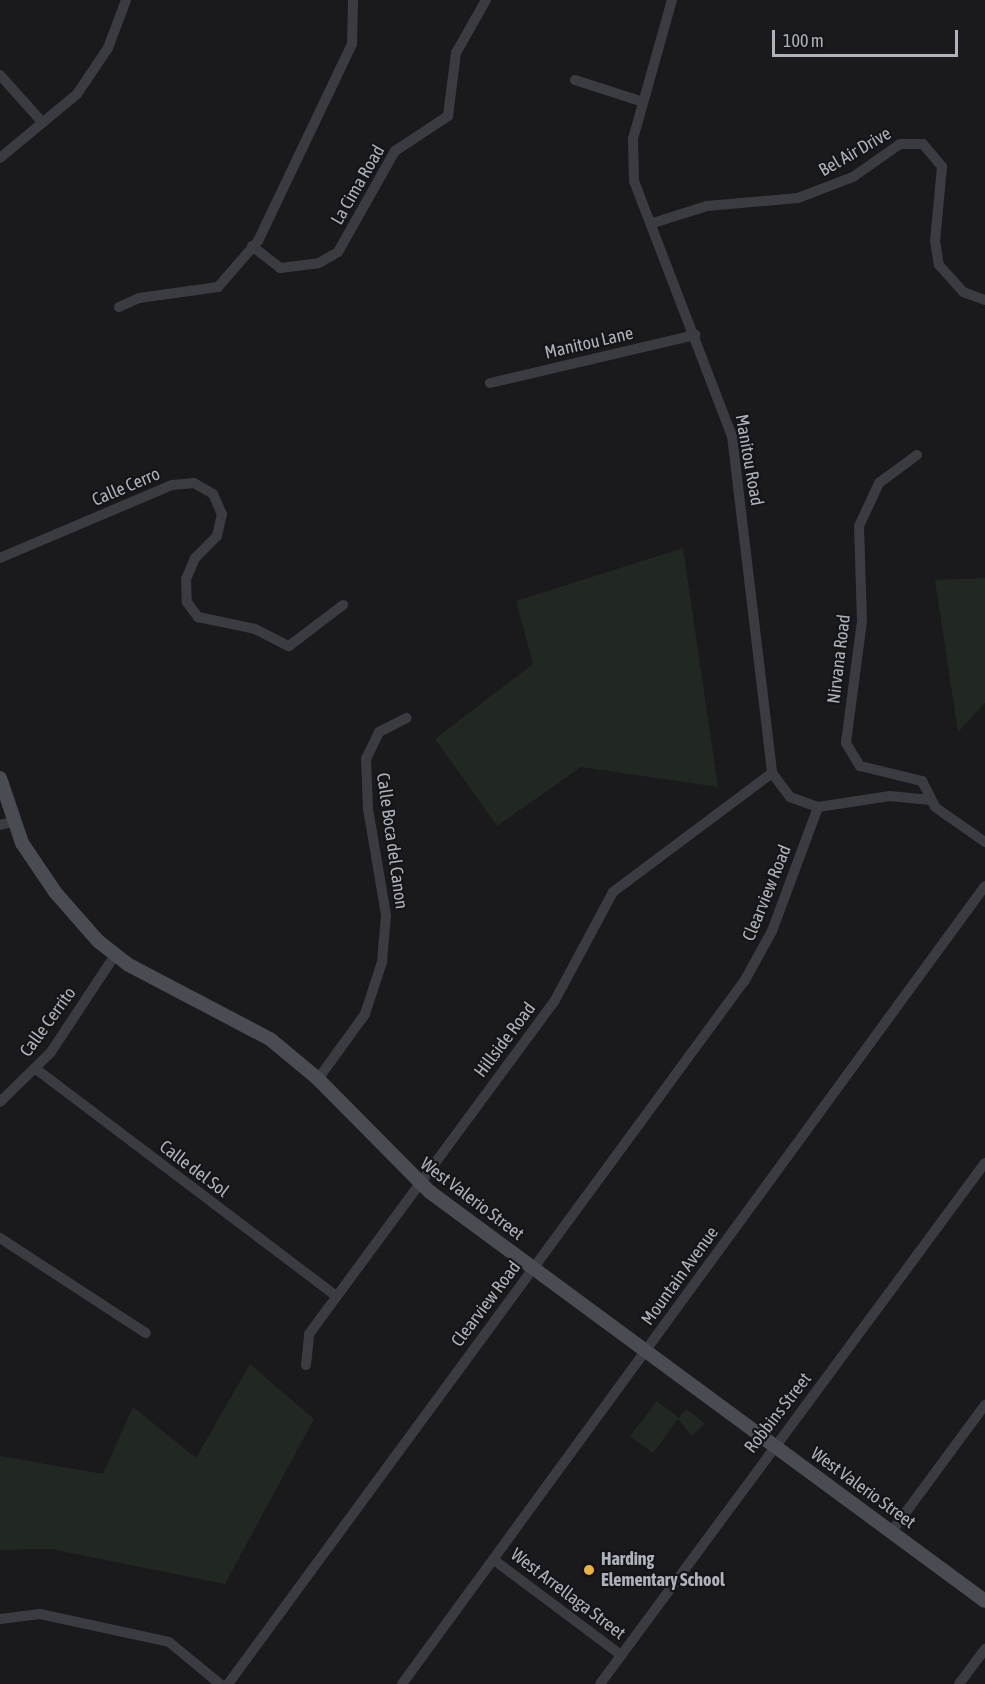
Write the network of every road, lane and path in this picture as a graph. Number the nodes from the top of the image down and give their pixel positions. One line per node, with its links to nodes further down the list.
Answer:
1 (126, 0): 8 (street)
2 (353, 0): 11 (street)
3 (486, 0): 11 (street, La Cima Road)
4 (672, 0): 7 (street, Manitou Road)
5 (0, 75): 8 (street)
6 (574, 80): 7 (street)
7 (643, 102): 10 (street, Manitou Road)
8 (43, 123): 9 (street)
9 (0, 158)
10 (653, 223): 12 (street, Bel Air Drive); 14 (street, Manitou Road)
11 (252, 246): 13 (street)
12 (985, 300)
13 (119, 307)
14 (695, 335): 15 (street, Manitou Lane); 20 (street, Manitou Road)
15 (490, 383)
16 (917, 455): 22 (street, Nirvana Road)
17 (0, 558): 18 (street, Calle Cerro)
18 (343, 605)
19 (407, 718): 29 (street, Calle Boca del Canon)
20 (772, 773): 23 (street); 32 (street, Hillside Road)
21 (0, 778): 24 (street, West Valerio Street)
22 (930, 800): 23 (street); 25 (street, Nirvana Road)
23 (818, 807): 34 (street, Clearview Road)
24 (6, 823): 27 (street, West Valerio Street)
25 (985, 842)
26 (985, 886): 37 (street, Mountain Avenue)
27 (115, 955): 28 (street, Calle Cerrito); 29 (street, West Valerio Street)
28 (36, 1069): 30 (street, Calle Cerrito); 35 (street, Calle del Sol)
29 (318, 1079): 32 (street, West Valerio Street)
30 (0, 1102)
31 (983, 1169): 40 (street, Robbins Street)
32 (419, 1183): 34 (street, West Valerio Street); 35 (street, Hillside Road)
33 (0, 1238): 36 (street)
34 (533, 1268): 37 (street, West Valerio Street); 48 (street, Clearview Road)
35 (335, 1295): 38 (street, Hillside Road)
36 (146, 1333)
37 (646, 1351): 40 (street, West Valerio Street); 42 (street, Mountain Avenue)
38 (306, 1365)
39 (985, 1405): 41 (street)
40 (775, 1446): 41 (street, West Valerio Street); 46 (street, Robbins Street)
41 (892, 1531): 43 (street, West Valerio Street)
42 (494, 1560): 46 (street, West Arrellaga Street); 49 (street, Mountain Avenue)
43 (985, 1601)
44 (0, 1619): 47 (street)
45 (985, 1649): 51 (street)
46 (621, 1654): 50 (street, Robbins Street)
47 (220, 1684)
48 (228, 1684)
49 (402, 1684)
50 (600, 1684)
51 (959, 1684)

